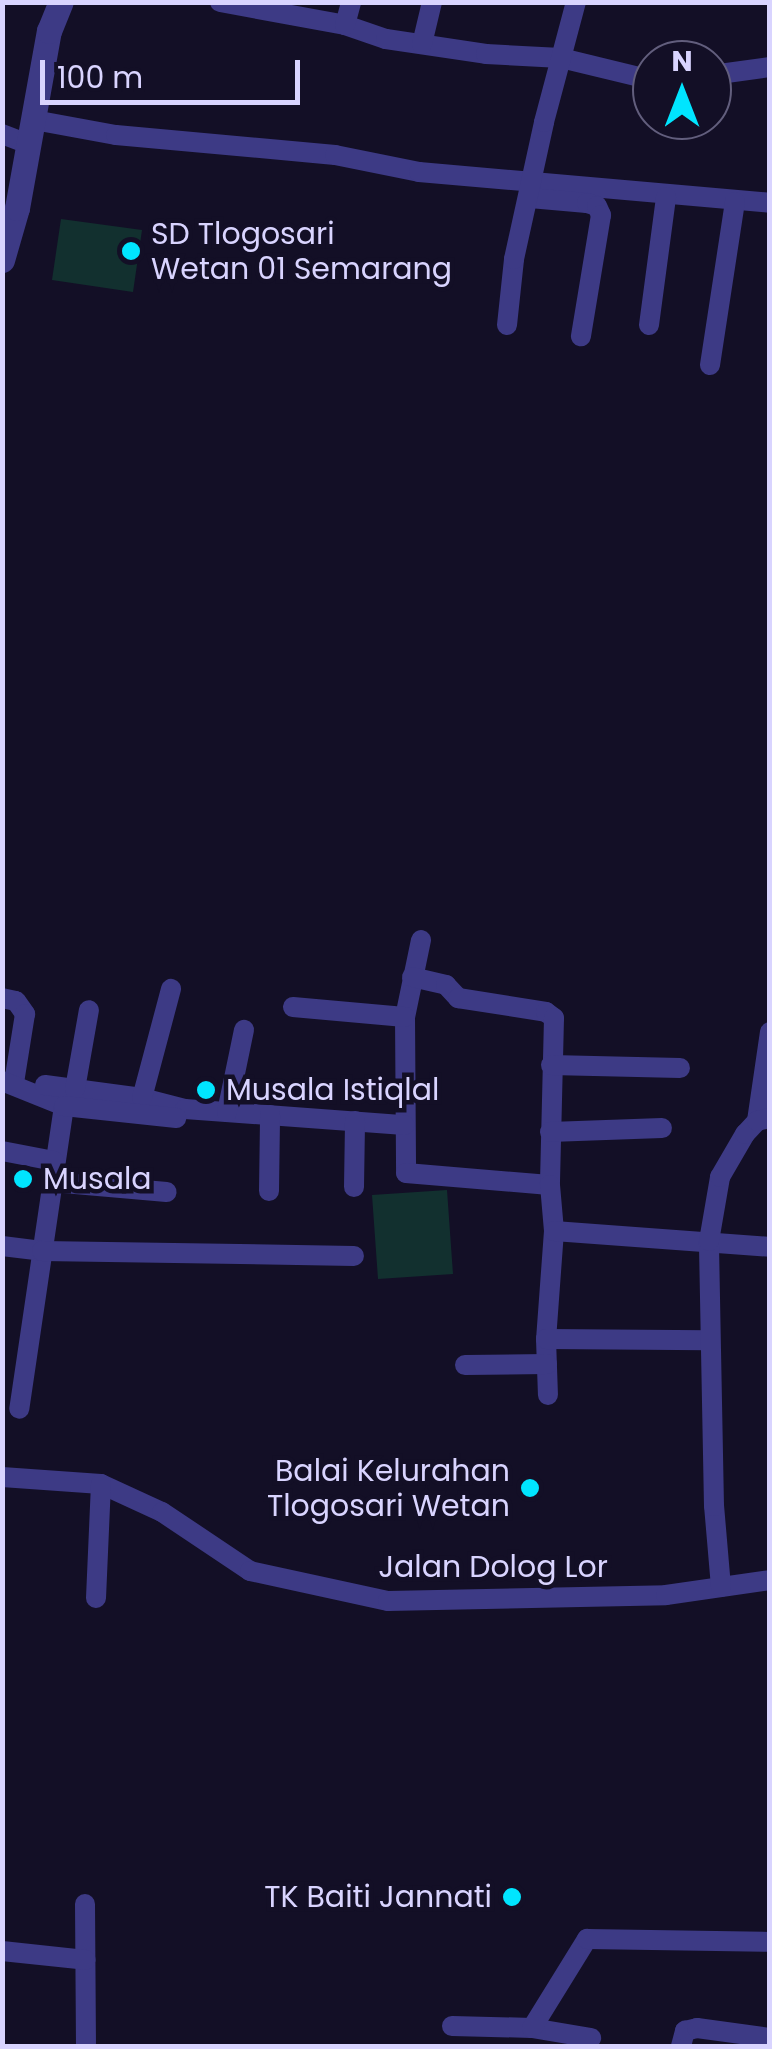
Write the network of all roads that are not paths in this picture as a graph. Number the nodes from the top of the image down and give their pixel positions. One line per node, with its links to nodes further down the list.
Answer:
1 (61, 2): 13 (street)
2 (220, 2): 6 (street)
3 (351, 2): 7 (street)
4 (432, 2): 8 (street)
5 (576, 2): 9 (street)
6 (242, 3): 7 (street)
7 (345, 25): 8 (street)
8 (422, 44): 9 (street)
9 (562, 58): 12 (street); 15 (street)
10 (770, 67): 11 (street)
11 (732, 73)
12 (632, 75)
13 (32, 133): 14 (street); 15 (street); 19 (street)
14 (2, 134)
15 (532, 188): 16 (street); 20 (street); 22 (street)
16 (666, 197): 18 (street); 21 (street)
17 (770, 203): 18 (street)
18 (735, 208): 23 (street)
19 (2, 260)
20 (507, 324)
21 (650, 325)
22 (581, 336)
23 (710, 365)
24 (421, 940): 25 (street)
25 (412, 977): 30 (street); 33 (street)
26 (171, 989): 38 (street)
27 (2, 998): 35 (street)
28 (293, 1007): 30 (street)
29 (89, 1010): 37 (street)
30 (404, 1017): 44 (street)
31 (244, 1030): 39 (street)
32 (770, 1032): 42 (street)
33 (551, 1065): 34 (street); 46 (street)
34 (680, 1068)
35 (8, 1082): 37 (street)
36 (46, 1085): 37 (street)
37 (70, 1098): 38 (street); 41 (street); 48 (street)
38 (142, 1098): 39 (street)
39 (226, 1112): 40 (street)
40 (270, 1115): 43 (street); 51 (street)
41 (176, 1118)
42 (763, 1120): 54 (street)
43 (355, 1121): 44 (street); 50 (street)
44 (404, 1125): 49 (street)
45 (662, 1128): 46 (street)
46 (550, 1132): 49 (street)
47 (2, 1151): 48 (street)
48 (53, 1171): 52 (street); 57 (street)
49 (550, 1185): 53 (street)
50 (354, 1187)
51 (269, 1190)
52 (166, 1192)
53 (554, 1231): 54 (street); 59 (street)
54 (708, 1241): 56 (street); 60 (street)
55 (2, 1246): 57 (street)
56 (770, 1246)
57 (42, 1252): 58 (street); 64 (street)
58 (354, 1256)
59 (546, 1339): 60 (street); 61 (street)
60 (708, 1340): 68 (street)
61 (547, 1364): 62 (street); 63 (street)
62 (465, 1365)
63 (548, 1395)
64 (19, 1409)
65 (2, 1477): 66 (street, Jalan Dolog Lor)
66 (102, 1484): 68 (street, Jalan Dolog Lor); 69 (street)
67 (770, 1580): 68 (street, Jalan Dolog Lor)
68 (721, 1587)
69 (96, 1598)
70 (85, 1904): 73 (street)
71 (770, 1942): 75 (street)
72 (2, 1951): 73 (street)
73 (86, 1960): 79 (street)
74 (452, 2026): 76 (street)
75 (532, 2028): 76 (street); 77 (street)
76 (495, 2037)
77 (592, 2038)
78 (770, 2038): 80 (street)
79 (86, 2046)
80 (682, 2046)

